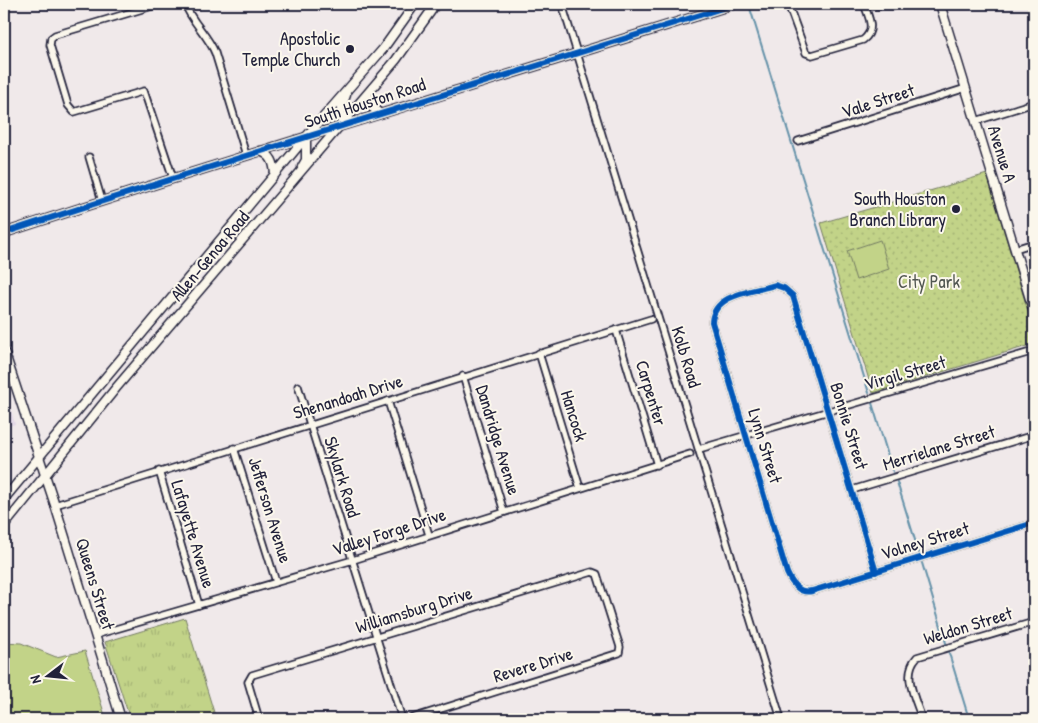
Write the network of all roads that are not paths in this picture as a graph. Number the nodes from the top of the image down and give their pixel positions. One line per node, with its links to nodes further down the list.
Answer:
1 (159, 4): 31 (street)
2 (184, 4): 27 (street)
3 (415, 4): 14 (main road, Allen-Genoa Road)
4 (436, 4): 16 (main road, Allen-Genoa Road)
5 (562, 4): 15 (street, Kolb Road)
6 (705, 4): 13 (street)
7 (736, 4): 13 (main road, South Houston Road)
8 (788, 4): 9 (street)
9 (864, 4)
10 (877, 4): 11 (main road)
11 (895, 4)
12 (940, 4): 18 (main road, Avenue A)
13 (708, 12): 15 (main road, South Houston Road)
14 (384, 49): 16 (main road); 17 (main road, Allen-Genoa Road)
15 (577, 55): 21 (main road, South Houston Road); 55 (street, Kolb Road)
16 (396, 60): 19 (main road, Allen-Genoa Road)
17 (349, 88): 23 (main road); 24 (main road, Allen-Genoa Road)
18 (966, 88): 22 (main road, Avenue A); 25 (street, Vale Street)
19 (368, 94): 21 (main road); 23 (main road, Allen-Genoa Road)
20 (1034, 103): 22 (street)
21 (379, 113): 23 (main road, South Houston Road)
22 (976, 121): 37 (main road, Avenue A)
23 (342, 124): 24 (main road, South Houston Road); 30 (main road, Allen-Genoa Road)
24 (306, 137): 26 (main road, South Houston Road); 29 (main road, Allen-Genoa Road); 30 (main road)
25 (798, 141)
26 (260, 151): 27 (main road, South Houston Road); 29 (main road)
27 (246, 155): 31 (main road, South Houston Road)
28 (89, 157): 32 (street)
29 (275, 174): 33 (main road, Allen-Genoa Road)
30 (296, 177): 34 (main road, Allen-Genoa Road)
31 (173, 178): 32 (main road, South Houston Road)
32 (102, 201): 35 (main road, South Houston Road)
33 (239, 218): 34 (main road); 42 (main road, Allen-Genoa Road)
34 (252, 230): 46 (main road, Allen-Genoa Road)
35 (4, 233)
36 (1034, 243): 37 (street)
37 (1015, 248): 39 (main road, Avenue A)
38 (714, 310): 50 (street, Bonnie Street); 52 (street, Lynn Street)
39 (1034, 312)
40 (650, 319): 41 (street, Shenandoah Drive)
41 (616, 330): 45 (street, Shenandoah Drive); 58 (street, Carpenter)
42 (128, 349): 46 (main road); 57 (main road, Allen-Genoa Road)
43 (4, 351): 57 (main road, Queens Street)
44 (1034, 351): 50 (street, Virgil Street)
45 (539, 353): 47 (street, Shenandoah Drive); 61 (street, Hancock)
46 (141, 360): 60 (main road, Allen-Genoa Road)
47 (463, 376): 49 (street, Shenandoah Drive); 65 (street, Dandridge Avenue)
48 (298, 386): 51 (street, Skylark Road)
49 (388, 401): 51 (street, Shenandoah Drive); 68 (street)
50 (829, 411): 52 (street, Virgil Street); 62 (street, Bonnie Street)
51 (310, 425): 54 (street, Shenandoah Drive); 69 (street, Skylark Road)
52 (746, 435): 55 (street, Virgil Street); 72 (street, Lynn Street)
53 (1034, 435): 62 (street, Merrielane Street)
54 (234, 448): 59 (street, Shenandoah Drive); 71 (street, Jefferson Avenue)
55 (699, 449): 82 (street, Kolb Road)
56 (690, 454): 58 (street, Valley Forge Drive)
57 (38, 459): 60 (main road, Queens Street); 63 (main road, Allen-Genoa Road)
58 (656, 465): 61 (street, Valley Forge Drive)
59 (159, 471): 64 (street, Shenandoah Drive); 73 (street, Lafayette Avenue)
60 (46, 476): 64 (main road, Queens Street); 67 (main road, Allen-Genoa Road)
61 (580, 488): 65 (street, Valley Forge Drive)
62 (852, 490): 70 (street, Bonnie Street)
63 (4, 499)
64 (55, 505): 76 (main road, Queens Street)
65 (504, 512): 68 (street, Valley Forge Drive)
66 (1034, 523): 70 (street, Volney Street)
67 (4, 526)
68 (429, 535): 69 (street, Valley Forge Drive)
69 (353, 560): 71 (street, Valley Forge Drive); 77 (street, Skylark Road)
70 (876, 572): 72 (street, Volney Street)
71 (276, 582): 73 (street, Valley Forge Drive)
72 (797, 588)
73 (199, 605): 76 (street, Valley Forge Drive)
74 (608, 607): 77 (street, Williamsburg Drive); 81 (street, Revere Drive)
75 (1034, 622): 83 (street, Weldon Street)
76 (95, 635): 78 (main road, Queens Street)
77 (377, 637): 79 (street, Williamsburg Drive); 80 (street, Skylark Road)
78 (121, 719)
79 (259, 719)
80 (402, 719)
81 (409, 719)
82 (781, 719)
83 (922, 719)

